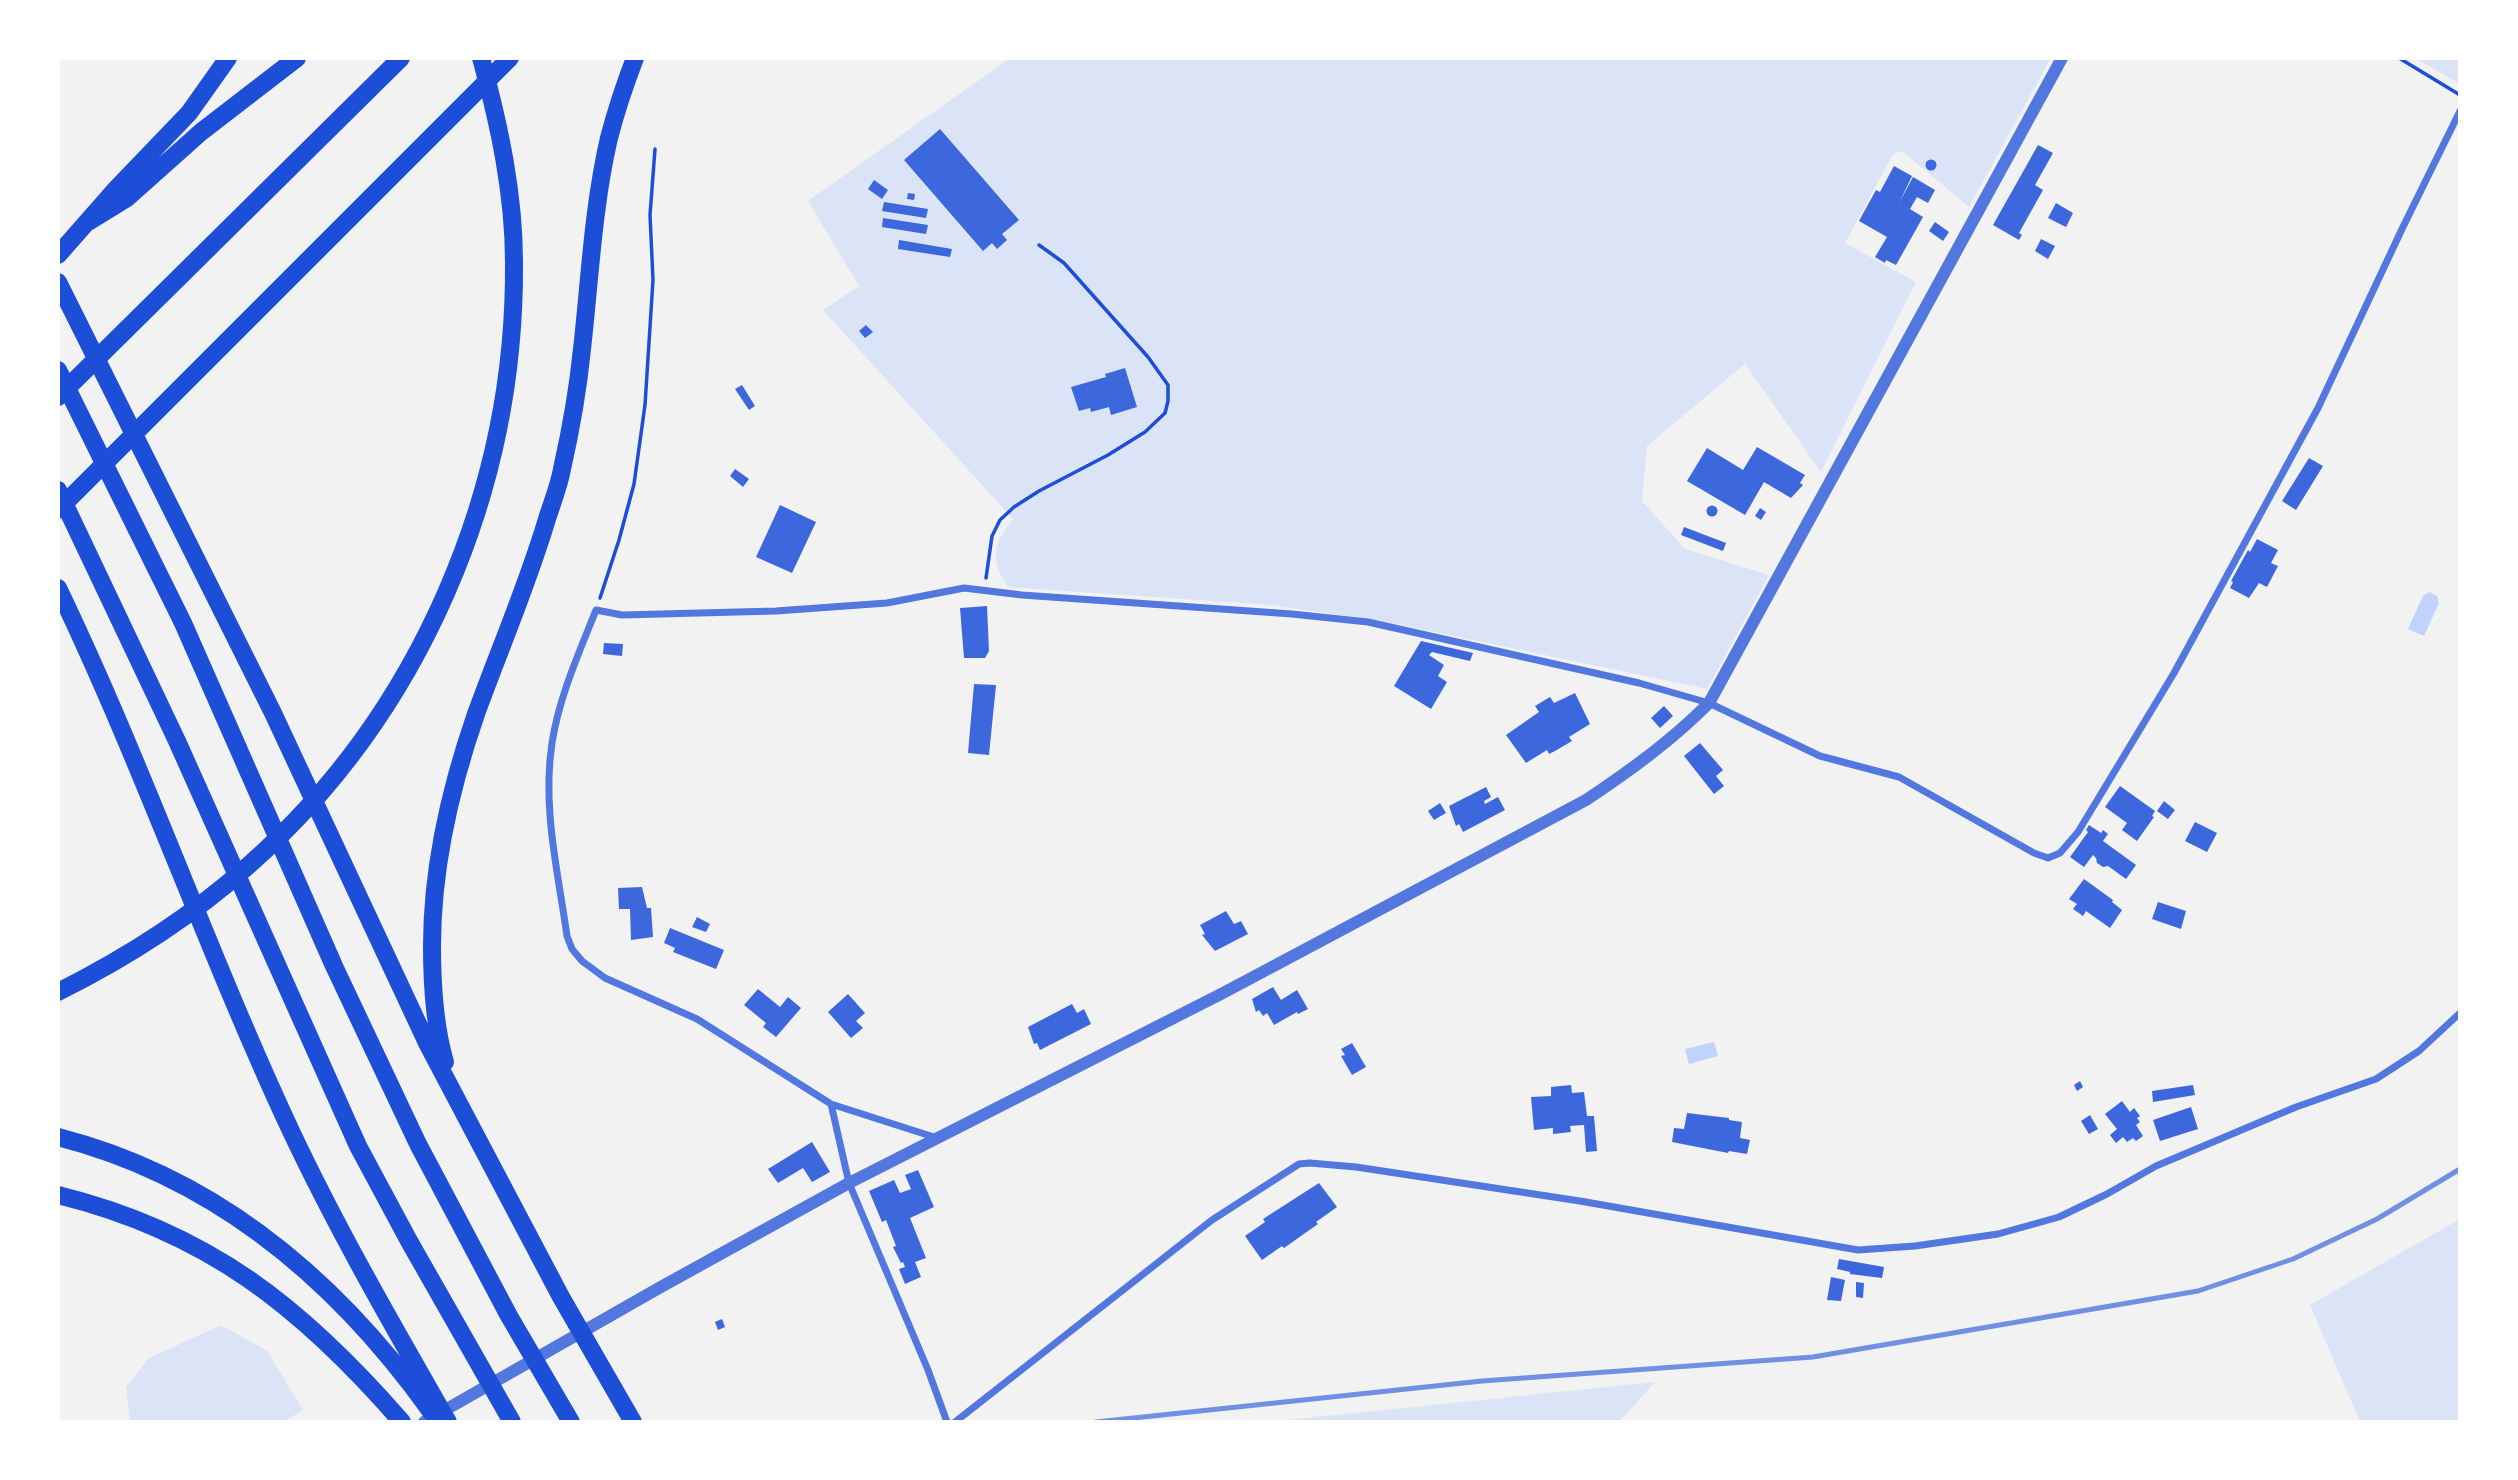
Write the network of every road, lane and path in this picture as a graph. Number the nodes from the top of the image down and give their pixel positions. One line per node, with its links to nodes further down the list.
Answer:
1 (228, 58): 12 (highway)
2 (297, 58): 12 (highway)
3 (401, 58): 19 (highway)
4 (481, 58): 26 (highway)
5 (510, 58): 21 (highway)
6 (635, 58): 31 (highway)
7 (2062, 58): 25 (street)
8 (2399, 58): 9 (path)
9 (2460, 95)
10 (2460, 111): 25 (street)
11 (655, 149): 24 (path)
12 (88, 222): 14 (highway)
13 (1039, 245): 23 (path)
14 (58, 255)
15 (58, 282): 17 (highway)
16 (58, 289): 17 (highway)
17 (91, 349): 31 (highway)
18 (58, 370): 39 (highway)
19 (58, 397)
20 (58, 490): 38 (highway)
21 (58, 510)
22 (58, 588): 37 (highway)
23 (985, 590): 24 (street); 25 (street)
24 (596, 610): 28 (street)
25 (1709, 703): 30 (street)
26 (58, 992)
27 (2460, 1013): 42 (street)
28 (831, 1104): 30 (street); 32 (street)
29 (58, 1137): 36 (highway)
30 (938, 1139): 32 (street)
31 (478, 1143): 40 (highway)
32 (849, 1183): 35 (street); 41 (street)
33 (58, 1195): 34 (highway)
34 (402, 1422)
35 (424, 1422)
36 (439, 1422)
37 (448, 1422)
38 (512, 1422)
39 (571, 1422)
40 (633, 1422)
41 (947, 1422)
42 (955, 1422)

